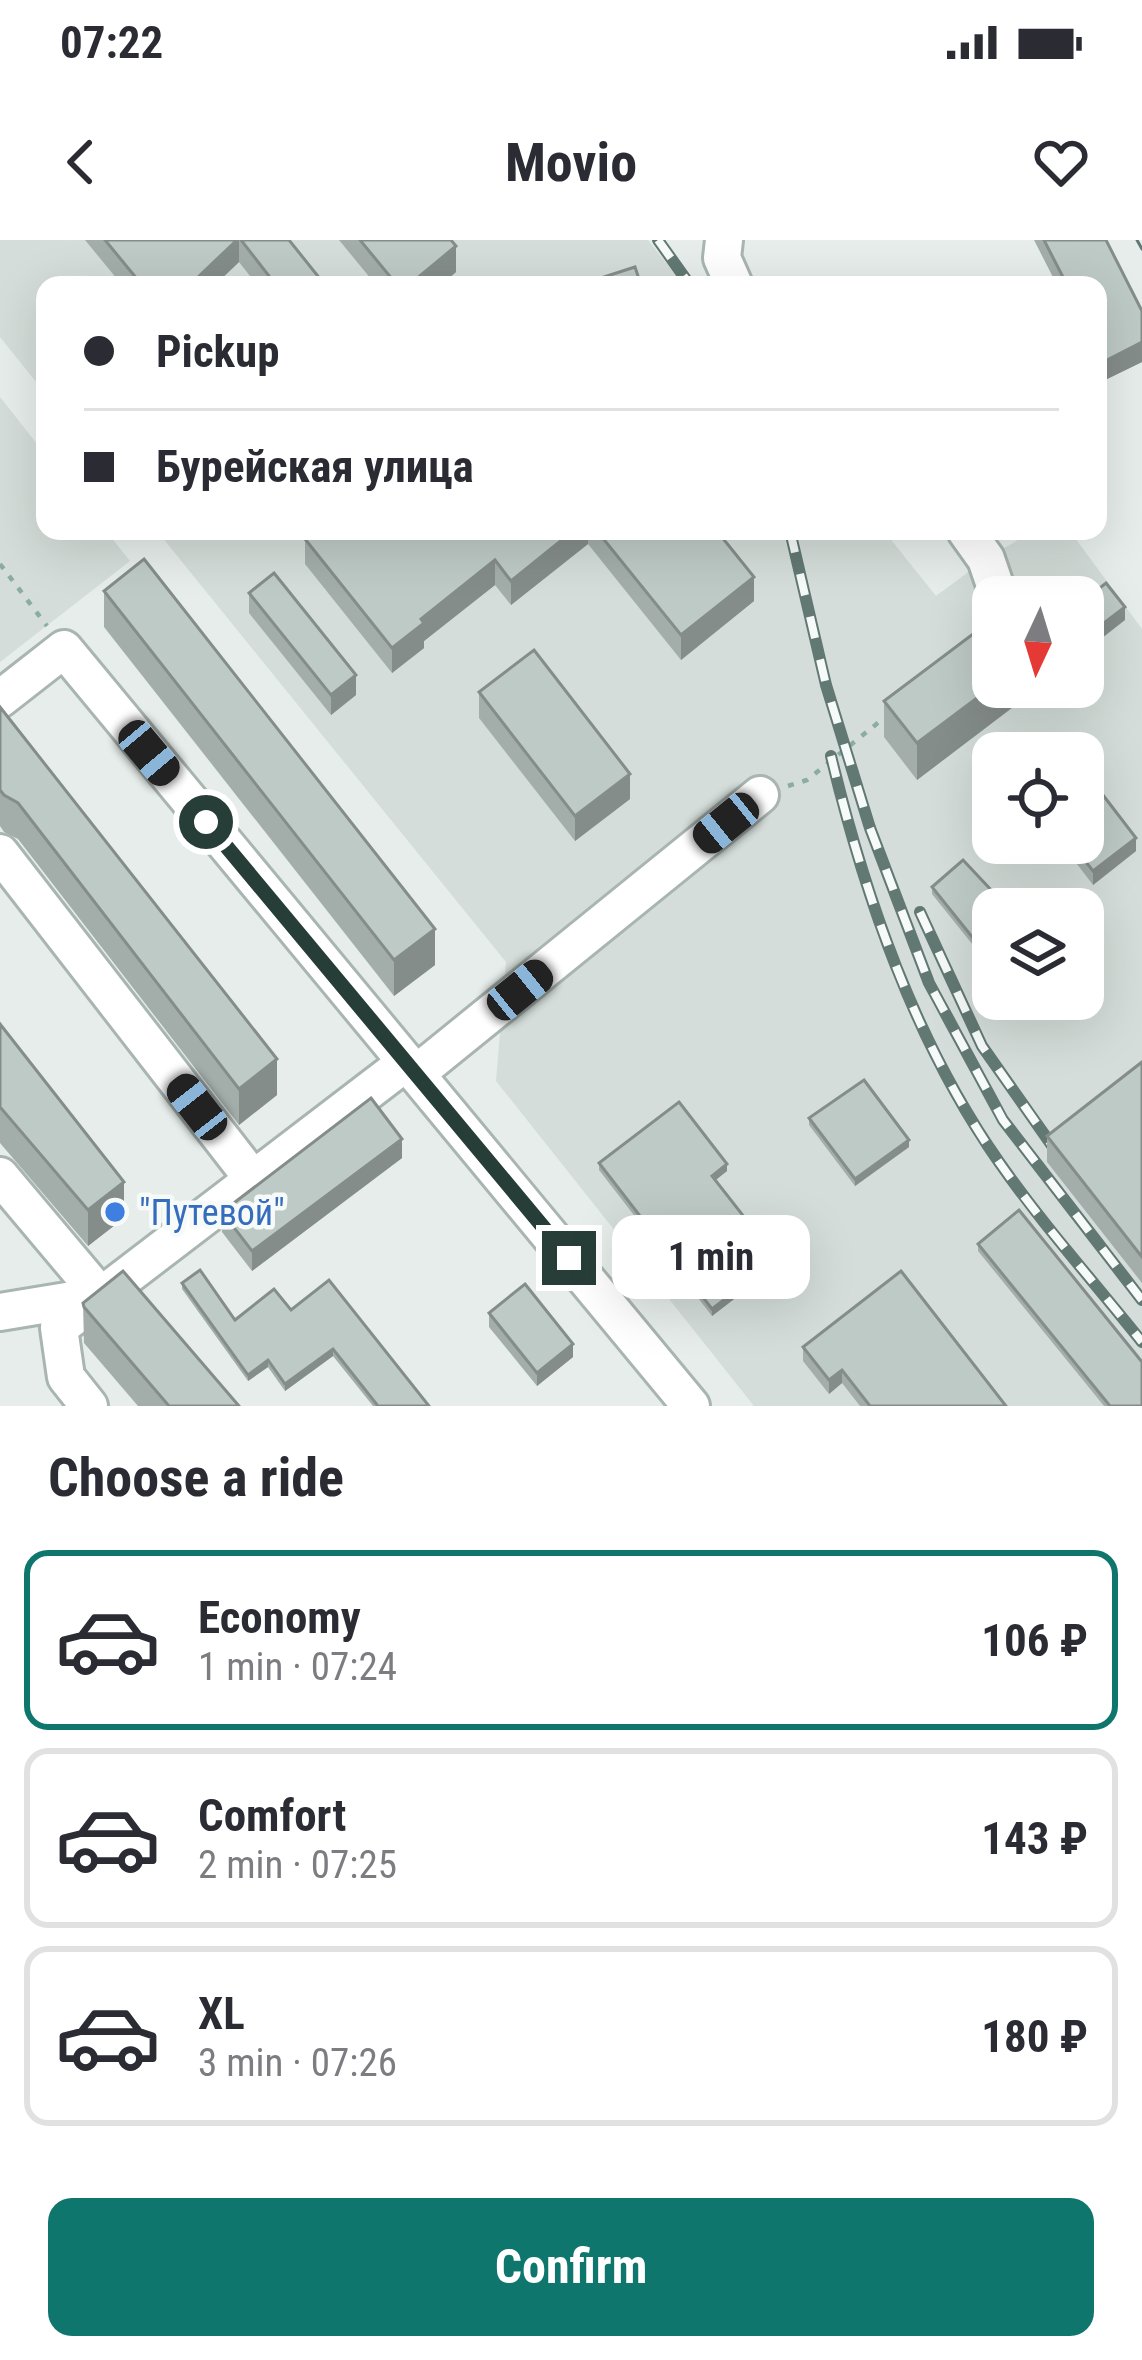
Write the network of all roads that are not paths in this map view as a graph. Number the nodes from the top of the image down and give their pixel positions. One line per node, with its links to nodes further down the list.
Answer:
1 (724, 240): 2 (lane)
2 (730, 276)
3 (972, 540): 4 (lane)
4 (988, 576)
5 (0, 699): 8 (lane)
6 (760, 795): 8 (lane)
7 (0, 853): 10 (lane)
8 (411, 1068): 10 (lane); 14 (lane)
9 (0, 1176): 11 (lane)
10 (253, 1179): 11 (lane)
11 (100, 1295): 12 (lane); 13 (lane)
12 (0, 1312)
13 (68, 1397)
14 (691, 1406)

